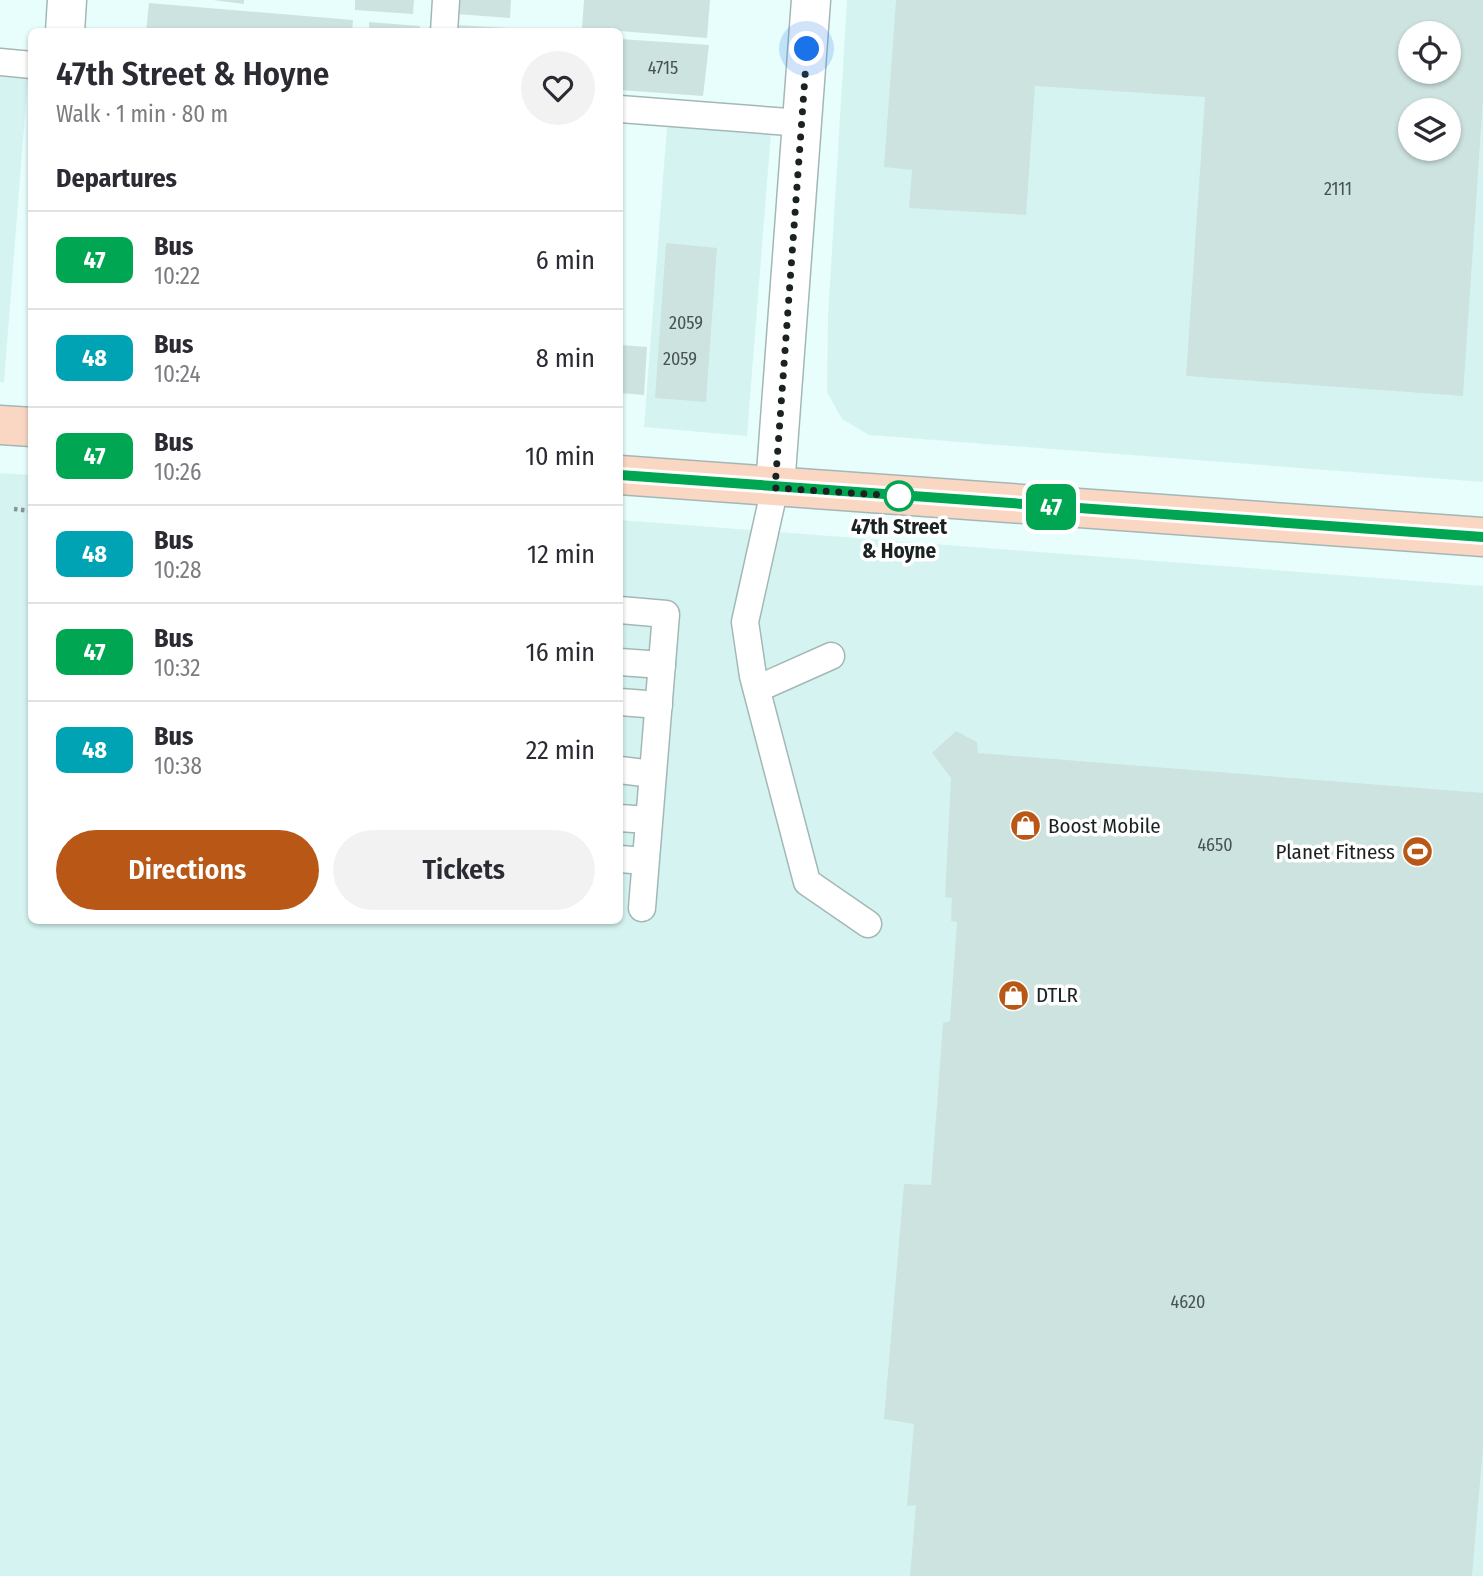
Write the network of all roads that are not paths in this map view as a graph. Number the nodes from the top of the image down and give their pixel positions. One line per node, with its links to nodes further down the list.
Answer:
1 (67, 0): 4 (street)
2 (446, 0): 5 (lane)
3 (811, 0): 9 (street)
4 (65, 28)
5 (444, 28)
6 (0, 62): 7 (lane)
7 (28, 65)
8 (623, 109): 9 (lane)
9 (802, 123): 13 (street)
10 (0, 425): 11 (main road)
11 (28, 427)
12 (623, 475): 13 (main road)
13 (775, 488): 14 (main road); 19 (lane)
14 (1483, 537)
15 (623, 610): 18 (lane)
16 (831, 656): 19 (lane)
17 (623, 662): 18 (lane)
18 (662, 666): 21 (lane)
19 (757, 689): 28 (lane)
20 (623, 702): 21 (lane)
21 (659, 705): 23 (lane)
22 (623, 770): 23 (lane)
23 (652, 774): 25 (lane)
24 (623, 818): 25 (lane)
25 (648, 820): 26 (lane)
26 (632, 860): 27 (lane)
27 (642, 908)
28 (868, 924)

